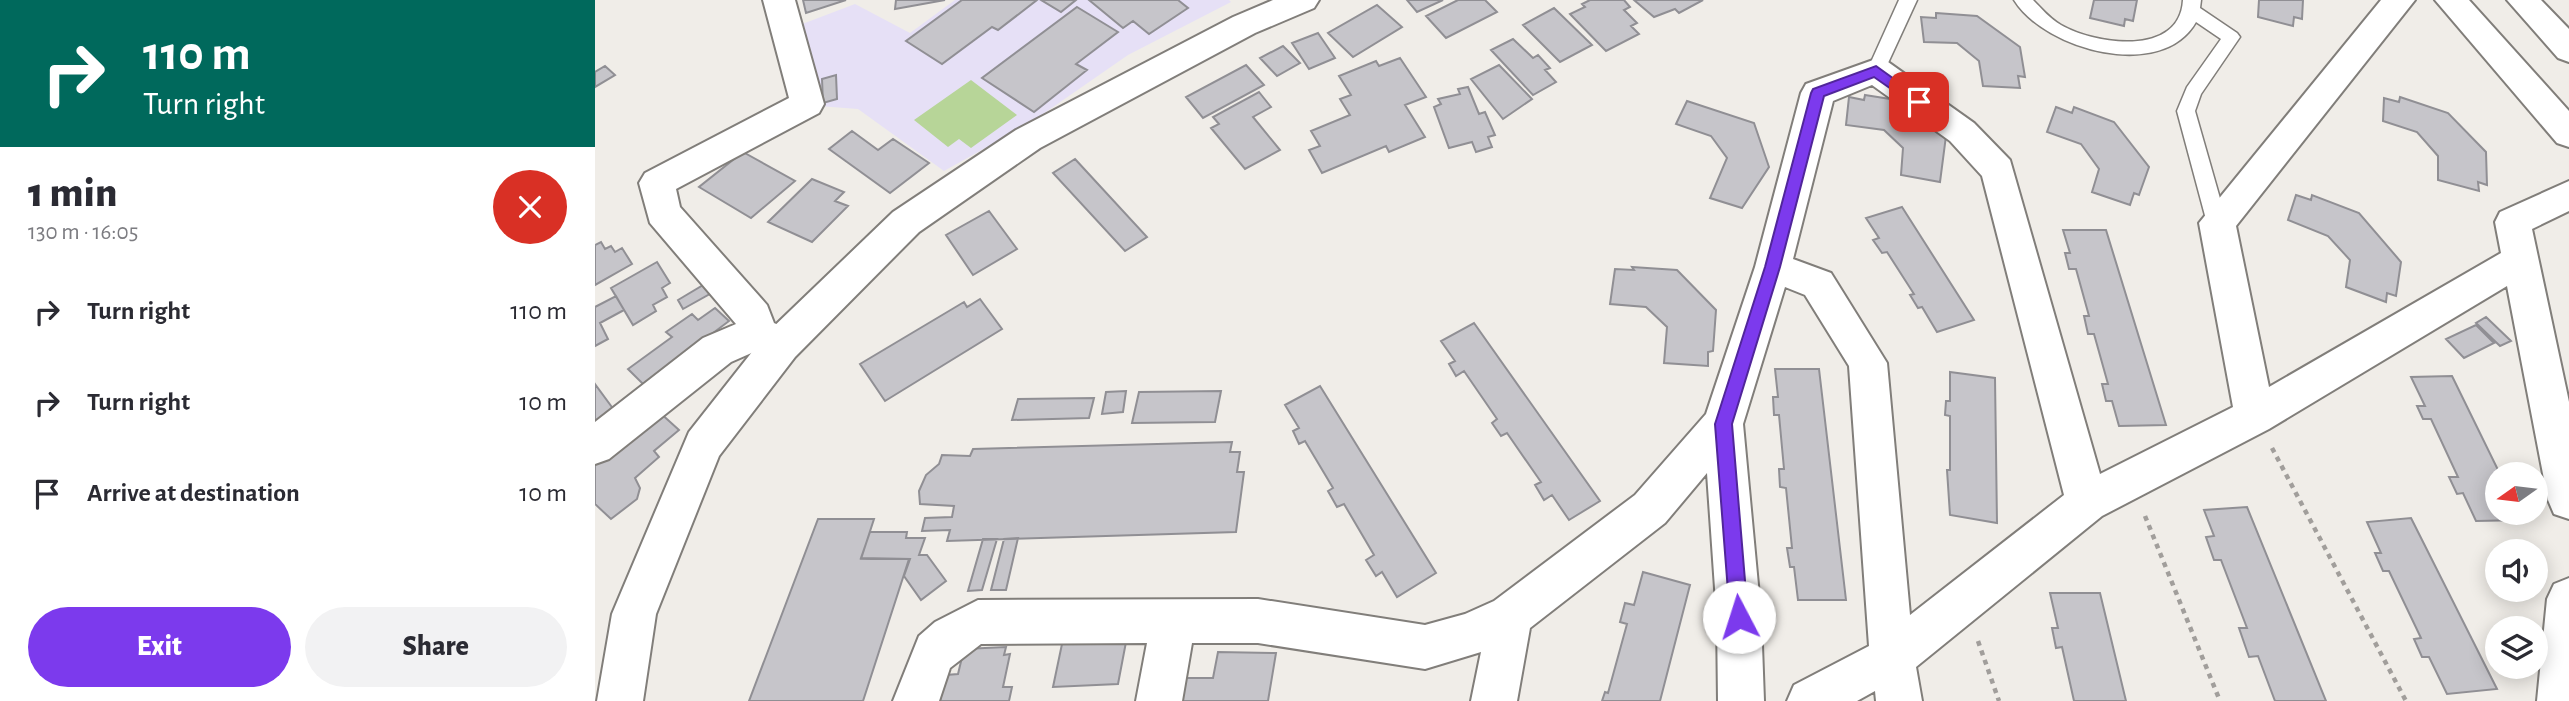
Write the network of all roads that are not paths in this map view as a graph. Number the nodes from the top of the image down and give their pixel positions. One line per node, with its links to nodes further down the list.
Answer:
1 (779, 0): 16 (street)
2 (1303, 0): 16 (street)
3 (1908, 0): 10 (lane)
4 (2023, 0): 8 (lane)
5 (2399, 0): 13 (street)
6 (2451, 0): 11 (street)
7 (2523, 0): 9 (street)
8 (2193, 6): 13 (lane)
9 (2569, 50)
10 (1876, 71): 15 (street); 21 (street)
11 (2569, 134)
12 (2569, 195): 14 (street)
13 (2217, 223): 17 (street)
14 (2521, 260): 17 (street); 20 (street)
15 (1773, 267): 18 (street); 25 (street)
16 (769, 339): 19 (street); 26 (street)
17 (2255, 416): 21 (street)
18 (1724, 424): 23 (street); 30 (street)
19 (595, 446)
20 (2569, 500)
21 (2087, 502): 25 (street)
22 (2569, 600): 33 (street)
23 (1510, 616): 24 (street); 29 (street)
24 (1173, 622): 27 (street); 28 (street)
25 (1892, 658): 31 (street); 32 (street)
26 (620, 701)
27 (916, 701)
28 (1159, 701)
29 (1494, 701)
30 (1741, 701)
31 (1810, 701)
32 (1899, 701)
33 (2560, 701)

